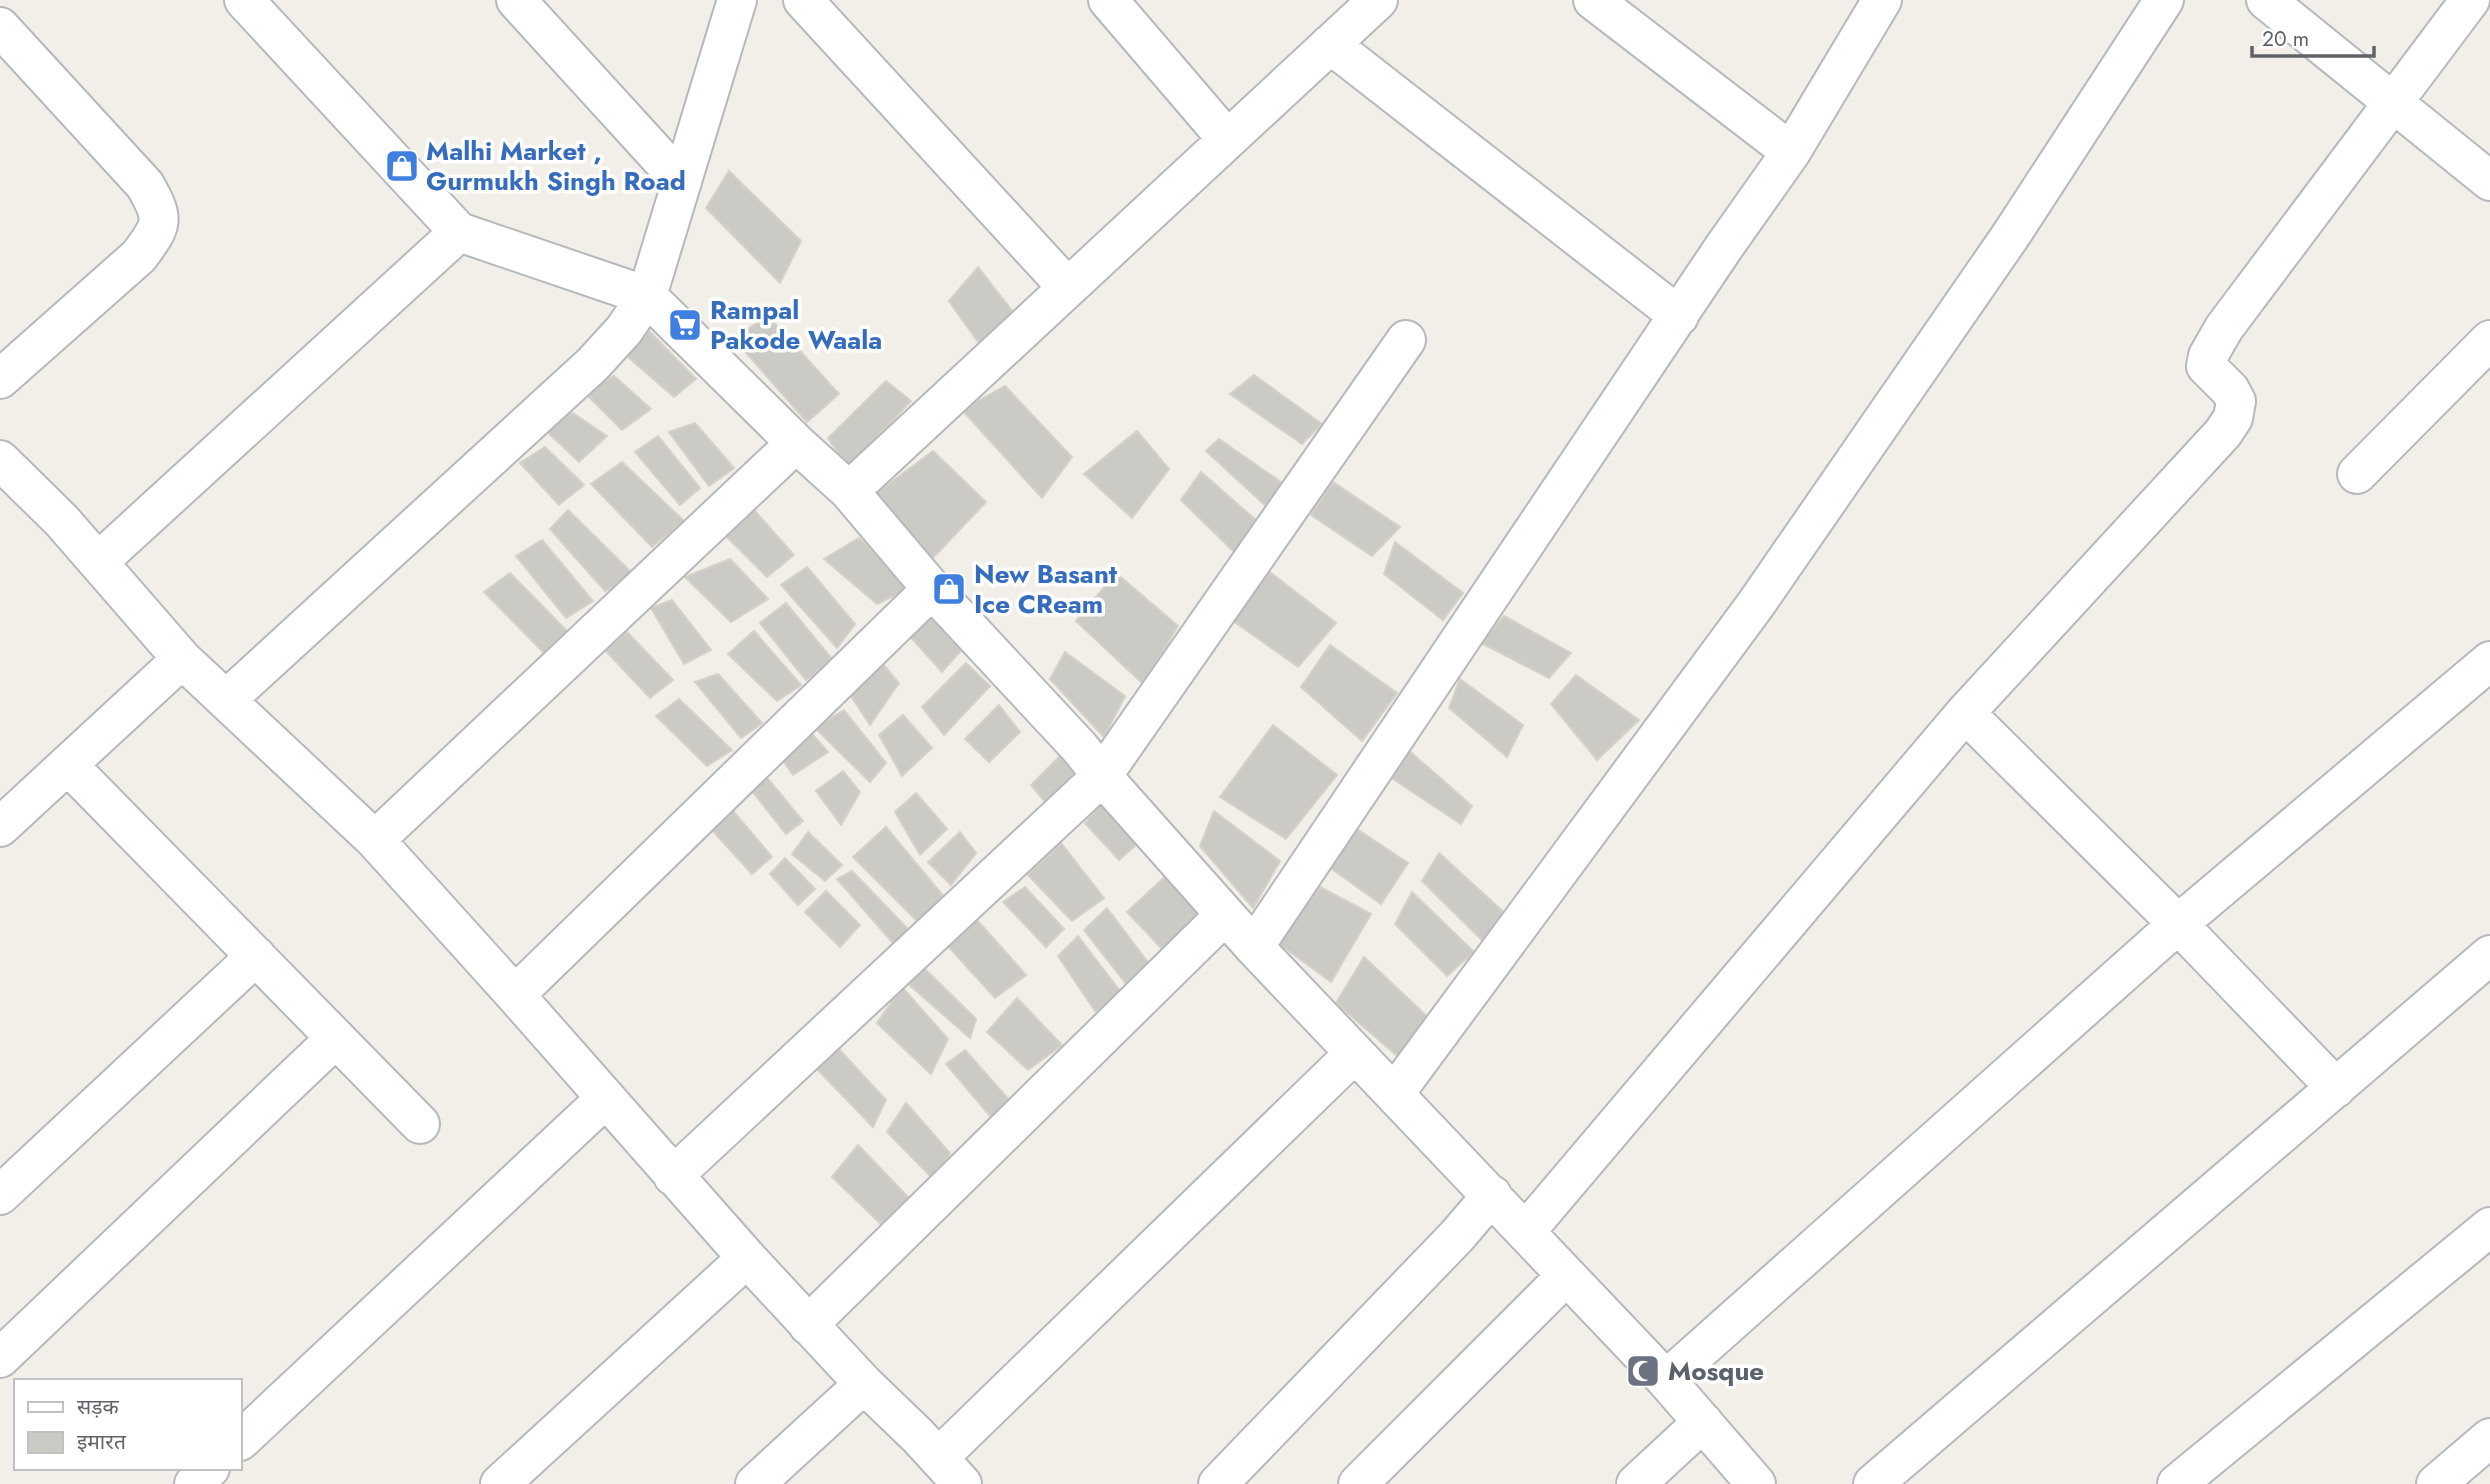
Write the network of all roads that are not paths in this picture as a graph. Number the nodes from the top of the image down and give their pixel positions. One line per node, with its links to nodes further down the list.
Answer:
1 (244, 0): 19 (street)
2 (516, 0): 18 (street)
3 (737, 0): 18 (street)
4 (803, 0): 20 (street)
5 (1108, 0): 15 (street)
6 (1378, 0): 13 (street)
7 (1593, 0): 16 (street)
8 (1882, 0): 16 (street)
9 (2164, 0): 49 (street)
10 (2266, 0): 14 (street)
11 (2470, 0): 14 (street)
12 (0, 27): 25 (street)
13 (1329, 44): 15 (street); 22 (street)
14 (2394, 101): 17 (street); 35 (street)
15 (1227, 139): 20 (street)
16 (1791, 152): 22 (street)
17 (2490, 181)
18 (682, 182): 21 (street)
19 (459, 232): 21 (street); 30 (street)
20 (1067, 287): 29 (street)
21 (647, 296): 26 (street); 34 (street)
22 (1679, 316): 42 (street)
23 (1406, 340): 37 (street)
24 (2490, 340): 28 (street)
25 (0, 379)
26 (796, 443): 29 (street); 39 (street)
27 (0, 460): 30 (street)
28 (2357, 474)
29 (849, 491): 31 (street)
30 (98, 562): 32 (street)
31 (932, 589): 37 (street); 45 (street)
32 (183, 659): 34 (street); 36 (street)
33 (2490, 661): 41 (street)
34 (227, 699): 39 (street)
35 (1965, 713): 41 (street); 56 (street)
36 (68, 765): 38 (street); 44 (street)
37 (1102, 776): 40 (street); 52 (street)
38 (0, 827)
39 (374, 840): 45 (street)
40 (1225, 915): 42 (street); 59 (street)
41 (2178, 924): 48 (street); 61 (street)
42 (1254, 947): 47 (street)
43 (2490, 955): 48 (street)
44 (256, 956): 46 (street); 53 (street)
45 (515, 995): 50 (street)
46 (336, 1038): 51 (street); 60 (street)
47 (1355, 1053): 49 (street); 67 (street)
48 (2336, 1088): 75 (street)
49 (1395, 1093): 54 (street)
50 (606, 1099): 52 (street); 65 (street)
51 (420, 1124)
52 (673, 1176): 57 (street)
53 (0, 1195)
54 (1492, 1195): 56 (street); 71 (street)
55 (2490, 1227): 76 (street)
56 (1526, 1231): 58 (street)
57 (747, 1258): 59 (street); 69 (street)
58 (1566, 1276): 61 (street); 72 (street)
59 (808, 1325): 62 (street)
60 (0, 1358)
61 (1666, 1380): 63 (street)
62 (864, 1384): 67 (street); 70 (street)
63 (1703, 1422): 73 (street); 74 (street)
64 (2490, 1438): 77 (street)
65 (242, 1439)
66 (209, 1470): 68 (street)
67 (950, 1471)
68 (194, 1484)
69 (500, 1484)
70 (755, 1484)
71 (1217, 1484)
72 (1359, 1484)
73 (1636, 1484)
74 (1756, 1484)
75 (1873, 1484)
76 (2177, 1484)
77 (2436, 1484)

